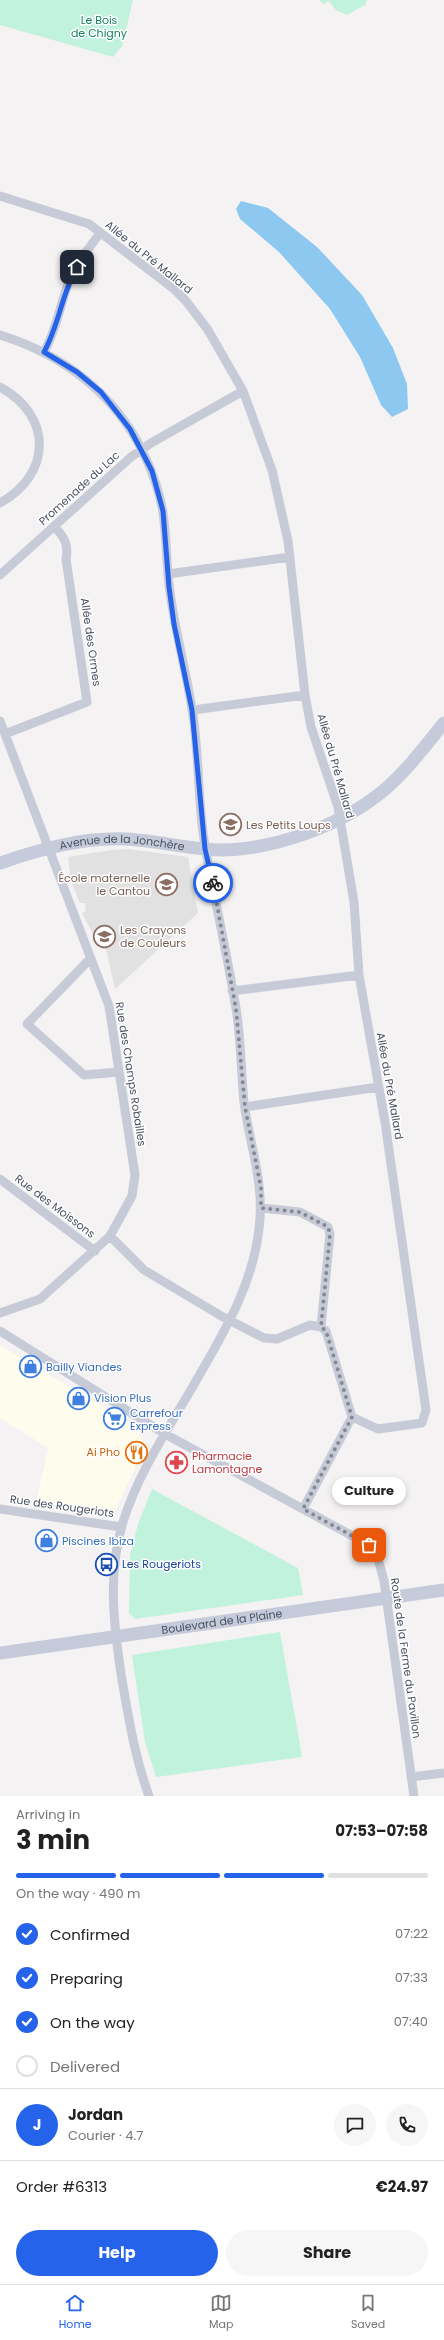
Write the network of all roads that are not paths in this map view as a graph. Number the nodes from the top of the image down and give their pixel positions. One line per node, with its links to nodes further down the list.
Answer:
1 (0, 196): 2 (street, Allée du Pré Mallard)
2 (100, 233): 4 (street); 6 (street, Allée du Pré Mallard)
3 (0, 335): 4 (street)
4 (44, 352): 7 (street)
5 (0, 387): 8 (street)
6 (243, 391): 7 (street, Promenade du Lac); 10 (street, Allée du Pré Mallard)
7 (142, 449): 9 (street, Promenade du Lac); 11 (street)
8 (0, 503)
9 (54, 526): 12 (street, Promenade du Lac); 17 (street, Allée des Ormes)
10 (290, 557): 11 (street); 13 (street, Allée du Pré Mallard)
11 (168, 574): 14 (street)
12 (0, 575)
13 (305, 695): 14 (street); 18 (street, Allée du Pré Mallard)
14 (192, 710): 20 (street)
15 (0, 721): 17 (street, Rue des Champs Robailles)
16 (444, 723): 18 (main road, Avenue de la Jonchère)
17 (5, 734): 19 (street, Rue des Champs Robailles)
18 (340, 817): 20 (main road, Avenue de la Jonchère); 23 (street, Allée du Pré Mallard)
19 (48, 847): 20 (main road, Avenue de la Jonchère); 21 (main road, Avenue de la Jonchère); 22 (street, Rue des Champs Robailles)
20 (205, 849): 24 (street)
21 (0, 863)
22 (90, 959): 25 (street, Rue des Champs Robailles); 25 (street)
23 (359, 975): 24 (street); 26 (street, Allée du Pré Mallard)
24 (232, 991): 27 (street)
25 (119, 1072): 30 (street, Rue des Champs Robailles)
26 (378, 1087): 27 (street); 36 (street, Allée du Pré Mallard)
27 (245, 1107): 29 (street)
28 (0, 1179): 31 (street, Rue des Moissons)
29 (261, 1208): 33 (street); 34 (street)
30 (110, 1236): 31 (street, Rue des Champs Robailles); 33 (street)
31 (95, 1251): 32 (street, Rue des Champs Robailles)
32 (0, 1313)
33 (230, 1320): 34 (street); 37 (street)
34 (321, 1327): 36 (street)
35 (0, 1331): 37 (street, Route de la Ferme du Pavillon)
36 (352, 1417): 39 (street)
37 (165, 1434): 39 (street, Route de la Ferme du Pavillon); 40 (street)
38 (0, 1509): 40 (street, Rue des Rougeriots)
39 (303, 1509): 42 (street, Route de la Ferme du Pavillon)
40 (122, 1526): 43 (street)
41 (444, 1590): 42 (main road, Boulevard de la Plaine)
42 (385, 1597): 43 (main road, Boulevard de la Plaine); 46 (street, Route de la Ferme du Pavillon)
43 (116, 1636): 44 (main road, Boulevard de la Plaine); 47 (street)
44 (0, 1653)
45 (444, 1773): 46 (street)
46 (411, 1777): 48 (street, Route de la Ferme du Pavillon)
47 (148, 1796)
48 (414, 1796)

